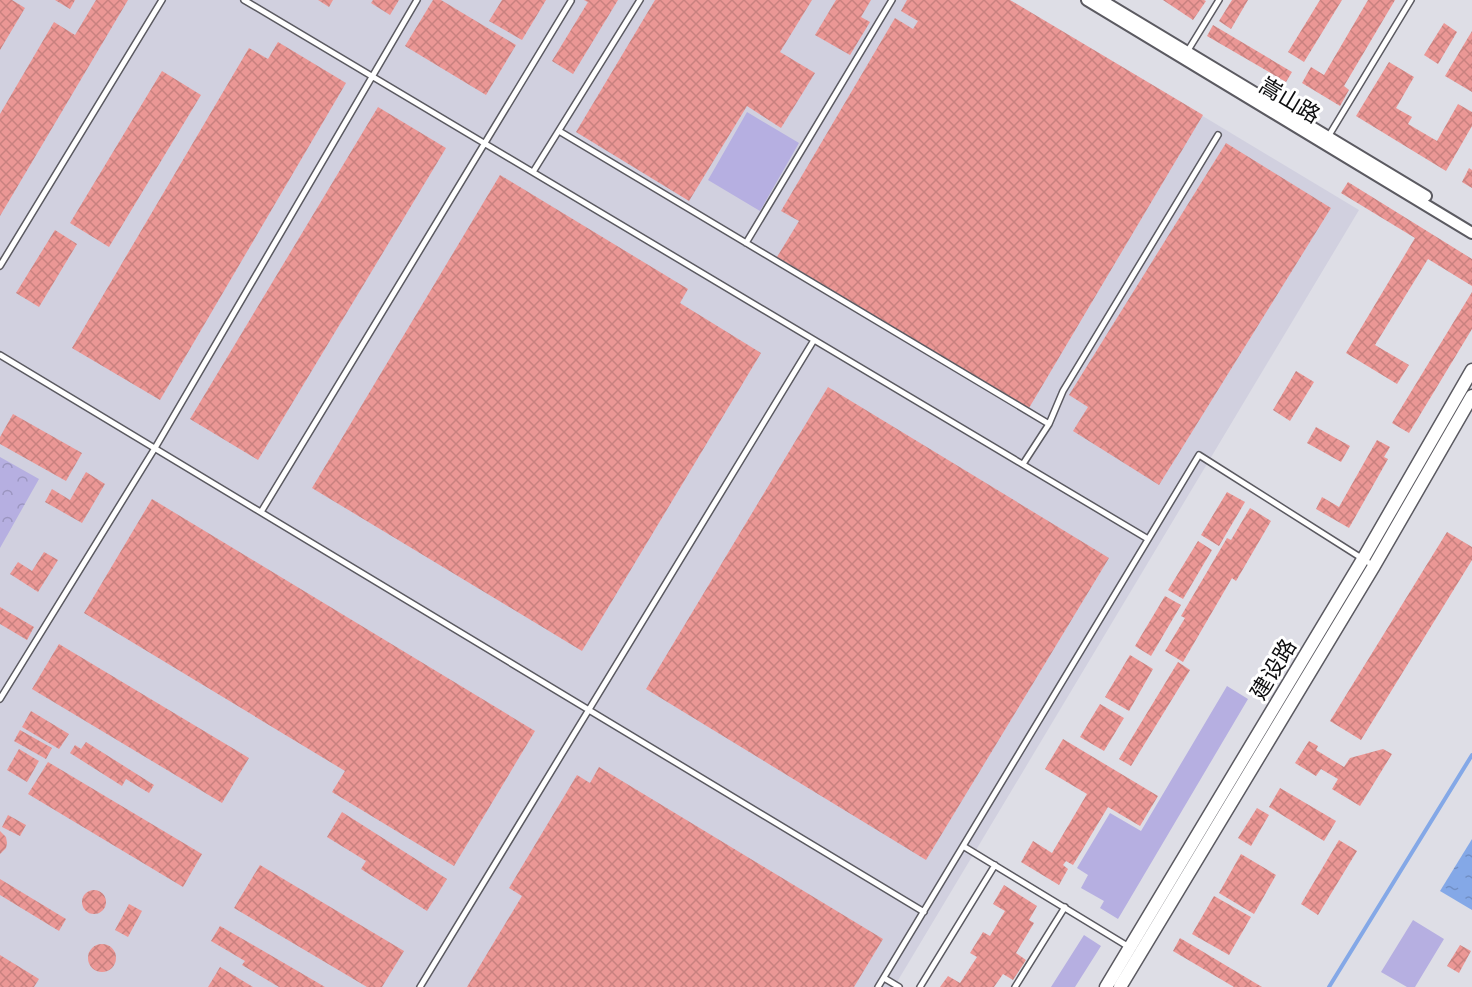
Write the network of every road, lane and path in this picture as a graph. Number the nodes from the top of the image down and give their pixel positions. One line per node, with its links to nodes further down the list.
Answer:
1 (162, 0): 20 (lane)
2 (244, 0): 11 (lane)
3 (417, 0): 11 (lane)
4 (640, 0): 12 (lane)
5 (892, 0): 19 (lane)
6 (1219, 0): 10 (lane)
7 (1411, 0): 14 (lane)
8 (571, 1): 15 (lane)
9 (1095, 1): 10 (street, 嵩山路)
10 (1185, 55): 14 (street, 嵩山路)
11 (372, 76): 15 (lane); 26 (lane)
12 (559, 131): 16 (lane); 19 (lane)
13 (1218, 135): 25 (lane)
14 (1326, 140): 17 (street, 嵩山路); 18 (street, 嵩山路)
15 (484, 143): 16 (lane); 28 (lane)
16 (533, 172): 21 (lane)
17 (1472, 224)
18 (1472, 233)
19 (746, 243): 25 (lane)
20 (0, 267)
21 (814, 340): 27 (lane); 32 (lane)
22 (0, 355): 26 (lane)
23 (1472, 370): 30 (street, 建设路)
24 (1472, 396): 30 (street, 建设路)
25 (1049, 424): 27 (lane)
26 (155, 448): 28 (lane); 31 (lane)
27 (1023, 464): 29 (lane)
28 (261, 512): 32 (lane)
29 (1148, 539): 30 (lane); 33 (lane)
30 (1368, 562): 37 (street, 建设路); 38 (street, 建设路)
31 (0, 699)
32 (589, 710): 36 (lane); 40 (lane)
33 (963, 846): 34 (lane); 36 (lane)
34 (994, 865): 35 (lane); 43 (lane)
35 (1065, 907): 37 (lane); 44 (lane)
36 (924, 912): 39 (lane)
37 (1130, 947): 38 (lane); 45 (street, 建设路)
38 (1141, 954): 46 (street, 建设路)
39 (884, 978): 41 (lane); 42 (lane)
40 (420, 987)
41 (878, 987)
42 (900, 987)
43 (920, 987)
44 (1015, 987)
45 (1106, 987)
46 (1120, 987)

